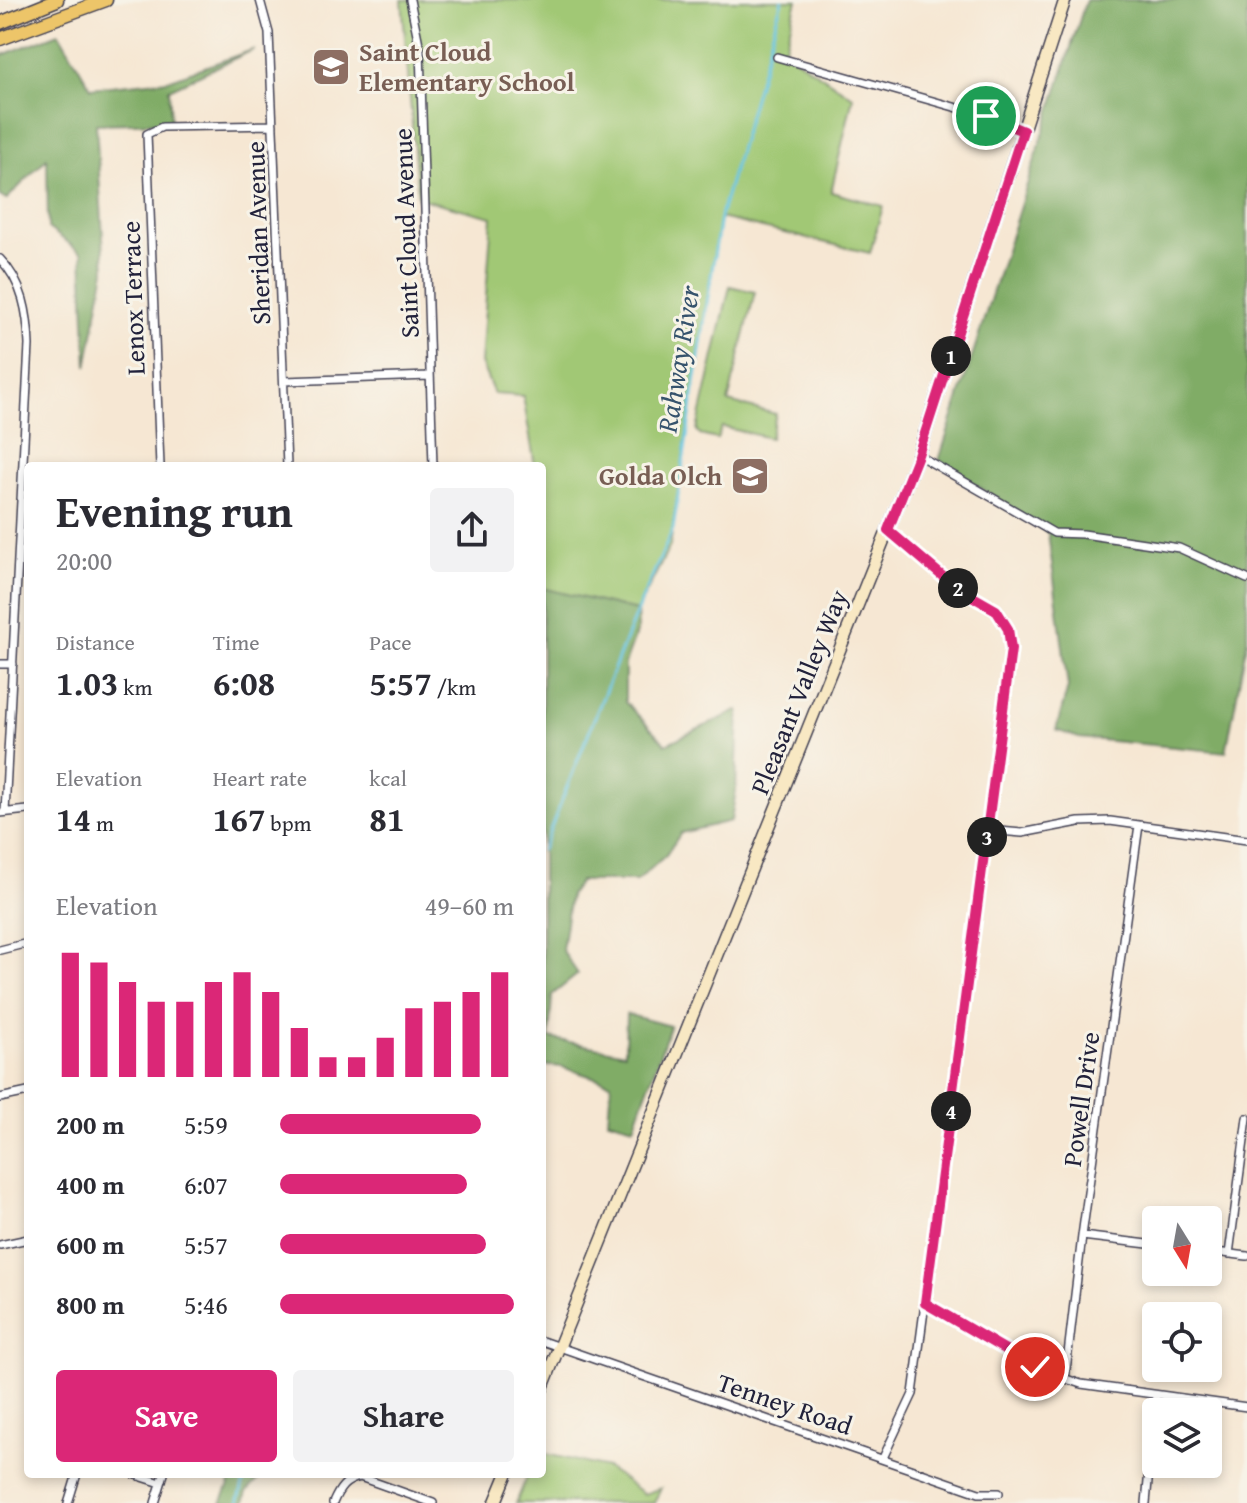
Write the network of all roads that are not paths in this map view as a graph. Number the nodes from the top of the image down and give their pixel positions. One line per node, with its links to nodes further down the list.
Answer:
1 (57, 0): 6 (main road)
2 (106, 0): 7 (main road)
3 (260, 0): 9 (street, Sheridan Avenue)
4 (410, 0): 12 (street, Saint Cloud Avenue)
5 (1065, 0): 10 (main road, Pleasant Valley Way)
6 (0, 23)
7 (0, 39)
8 (777, 57): 10 (street)
9 (273, 125): 13 (street, Sheridan Avenue); 15 (street, Lenox Terrace)
10 (1023, 131): 14 (main road, Pleasant Valley Way)
11 (0, 259): 21 (street)
12 (430, 376): 13 (street); 17 (street, Saint Cloud Avenue)
13 (284, 381): 16 (street, Sheridan Avenue)
14 (918, 455): 18 (main road, Pleasant Valley Way); 19 (street)
15 (160, 462)
16 (287, 462)
17 (433, 462)
18 (888, 530): 25 (street); 41 (main road, Pleasant Valley Way)
19 (1247, 579)
20 (0, 664): 21 (street)
21 (13, 664): 23 (street)
22 (24, 810): 23 (street)
23 (2, 812)
24 (1139, 825): 25 (street); 26 (street); 32 (street, Powell Drive)
25 (988, 830): 39 (street)
26 (1247, 840)
27 (24, 944): 28 (street)
28 (0, 950)
29 (24, 1093): 30 (street)
30 (0, 1098)
31 (1247, 1118): 37 (street)
32 (1082, 1236): 34 (street); 43 (street, Powell Drive)
33 (24, 1240): 35 (street)
34 (1142, 1243)
35 (0, 1245)
36 (1222, 1253): 37 (street)
37 (1229, 1254): 38 (street)
38 (1247, 1256)
39 (925, 1303): 43 (street); 46 (street)
40 (546, 1343): 41 (street, Tenney Road)
41 (558, 1348): 42 (main road, Pleasant Valley Way); 46 (street, Tenney Road)
42 (546, 1379)
43 (1065, 1379): 44 (street)
44 (1156, 1395): 45 (street); 60 (street)
45 (1247, 1407)
46 (883, 1458): 54 (street, Tenney Road)
47 (76, 1478): 55 (street)
48 (145, 1478): 53 (street)
49 (163, 1478): 53 (street)
50 (356, 1478): 57 (street)
51 (363, 1478): 58 (street)
52 (505, 1478): 59 (main road)
53 (161, 1483): 56 (street)
54 (999, 1493)
55 (68, 1503)
56 (155, 1503)
57 (333, 1503)
58 (433, 1503)
59 (495, 1503)
60 (1146, 1503)

